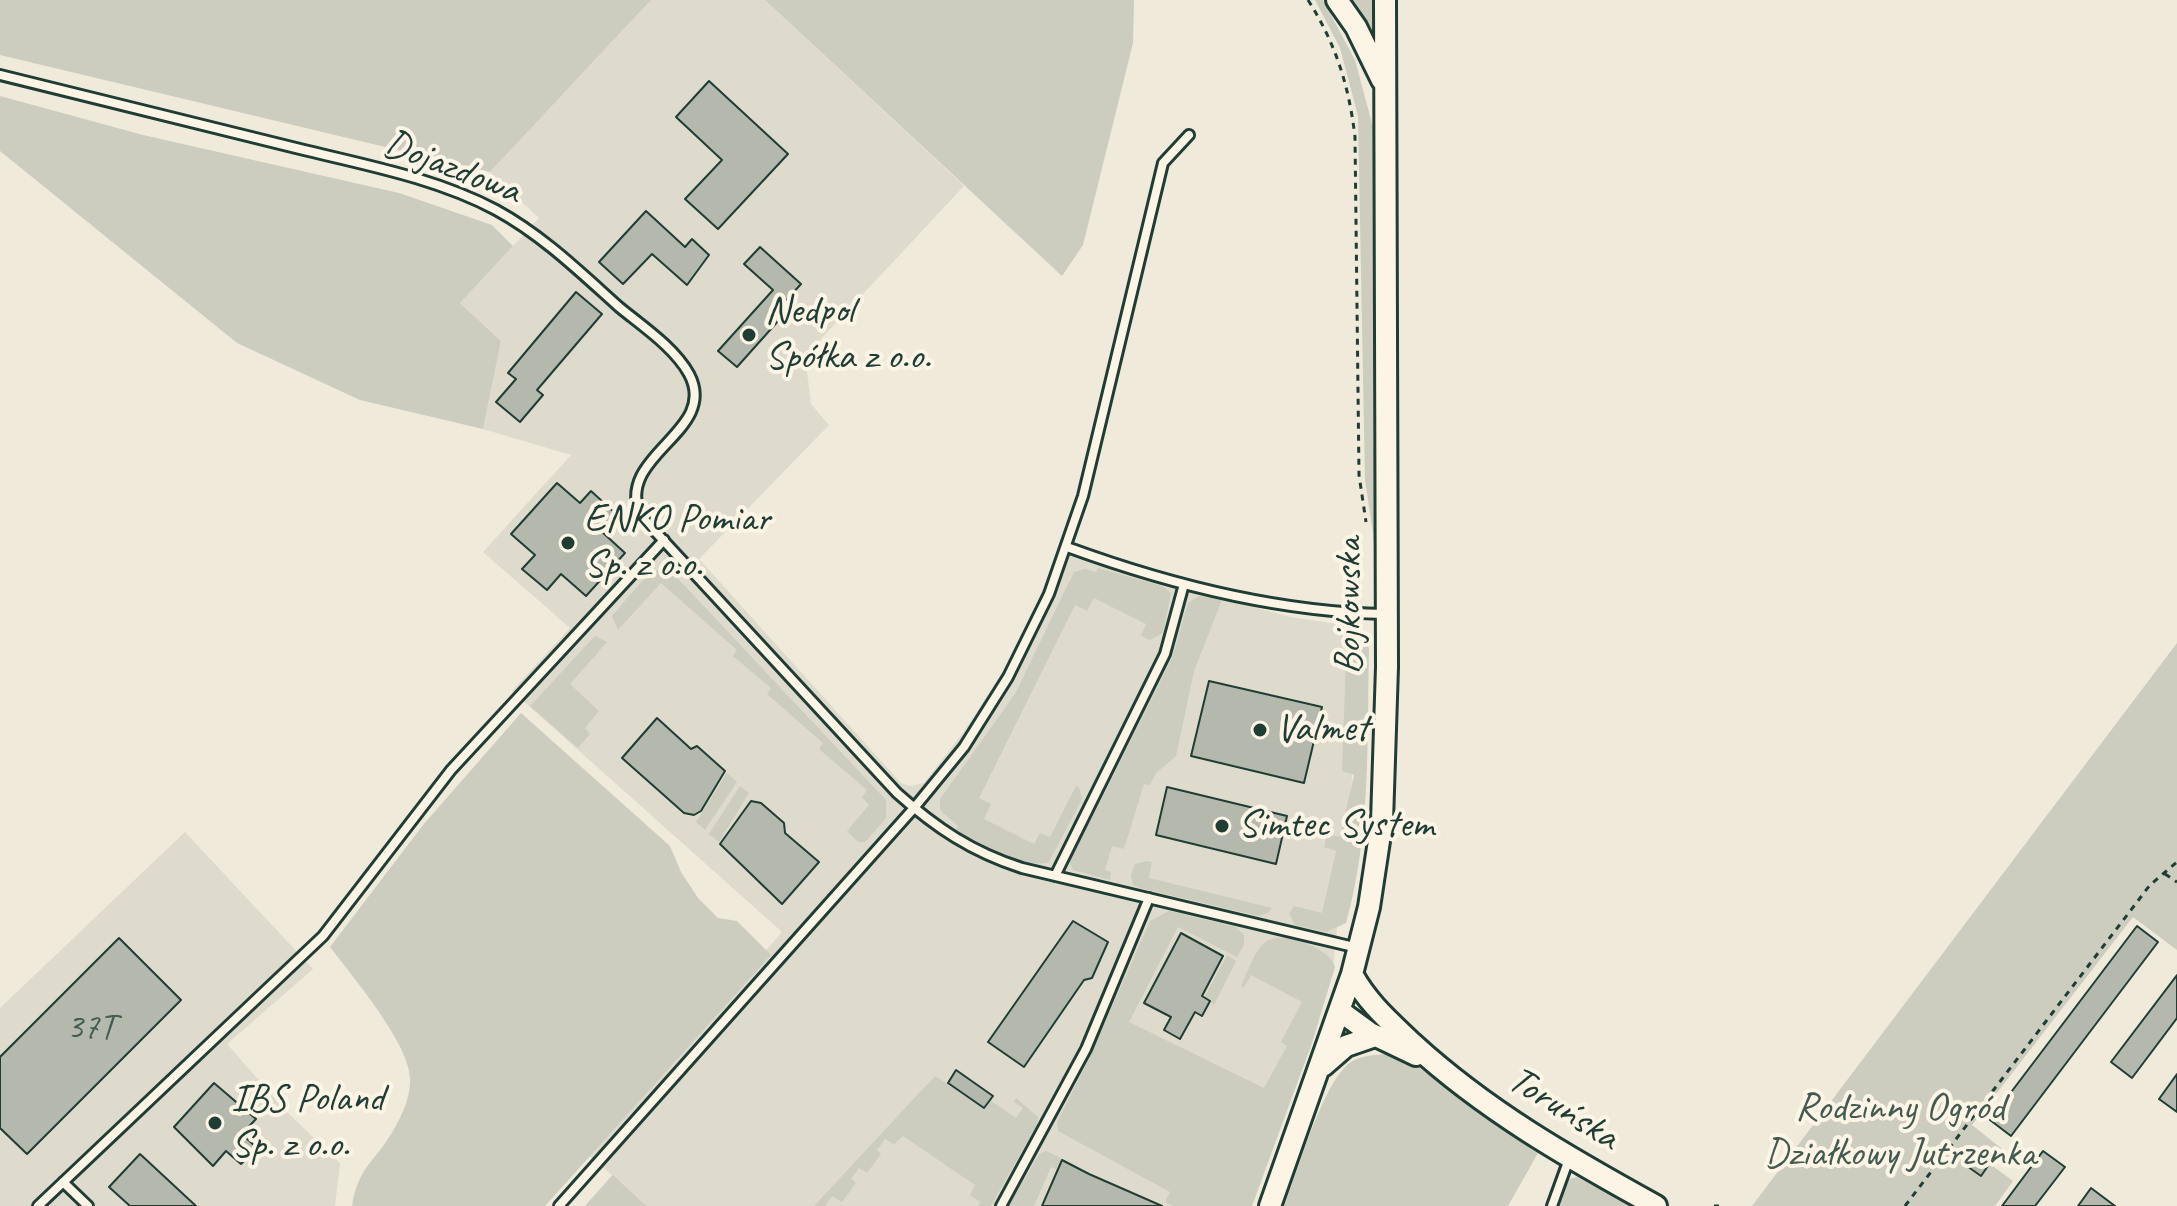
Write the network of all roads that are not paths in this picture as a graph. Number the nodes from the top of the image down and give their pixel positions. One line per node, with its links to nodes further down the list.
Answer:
1 (1337, 0): 4 (street, Bojkowska)
2 (1385, 0): 4 (street, Bojkowska)
3 (0, 75): 6 (lane, Dojazdowa)
4 (1384, 85): 9 (street, Bojkowska)
5 (1189, 135): 7 (lane)
6 (664, 540): 10 (lane); 21 (lane)
7 (1067, 547): 8 (lane); 10 (lane)
8 (1184, 584): 9 (lane); 11 (lane)
9 (1387, 614): 13 (street, Bojkowska)
10 (914, 808): 11 (lane); 24 (lane)
11 (1055, 876): 12 (lane)
12 (1149, 898): 13 (lane); 25 (lane)
13 (1358, 948): 14 (street, Bojkowska)
14 (1352, 974): 15 (street, Bojkowska); 16 (street, Toruńska)
15 (1340, 1011): 16 (street); 17 (street, Toruńska); 19 (street, Bojkowska)
16 (1385, 1017): 18 (street, Toruńska)
17 (1375, 1036): 18 (street, Toruńska); 19 (street)
18 (1437, 1066): 20 (street, Toruńska)
19 (1320, 1069): 26 (street, Bojkowska)
20 (1569, 1159): 27 (lane); 28 (street, Toruńska)
21 (63, 1182): 22 (lane); 23 (lane)
22 (38, 1206)
23 (88, 1206)
24 (559, 1206)
25 (1001, 1206)
26 (1270, 1206)
27 (1552, 1206)
28 (1656, 1206)

